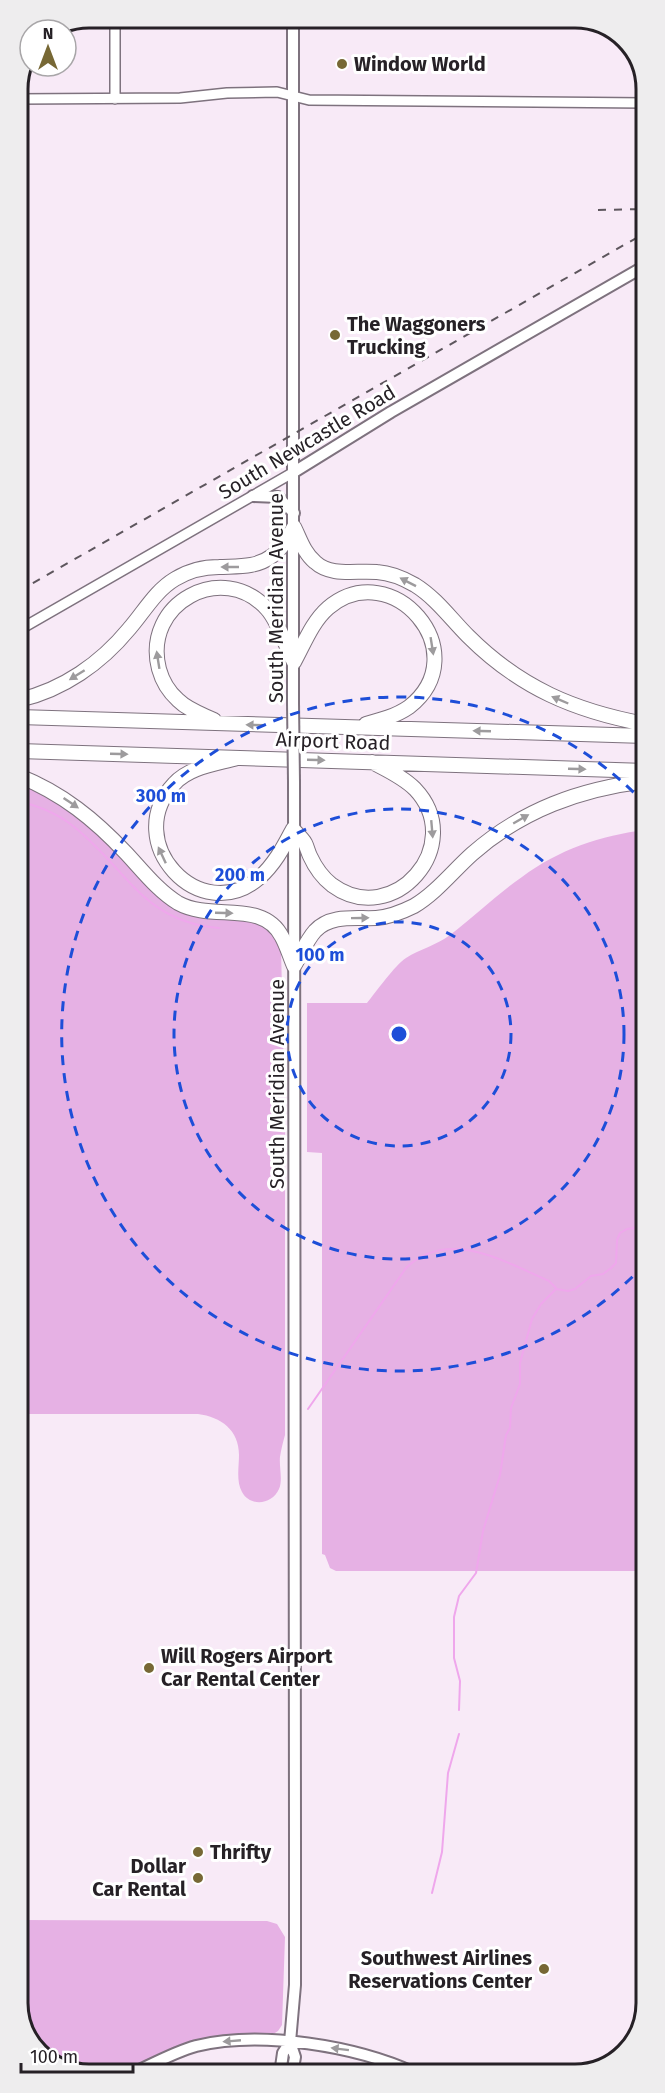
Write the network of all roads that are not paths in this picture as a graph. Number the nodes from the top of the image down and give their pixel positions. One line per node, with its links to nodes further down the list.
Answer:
1 (116, 28): 5 (street)
2 (293, 28): 3 (main road, South Meridian Avenue)
3 (293, 96): 5 (street); 6 (street); 8 (main road, South Meridian Avenue)
4 (28, 99): 5 (street)
5 (115, 99)
6 (636, 103)
7 (636, 271): 8 (main road, South Newcastle Road)
8 (294, 472): 9 (street, South Newcastle Road); 10 (main road, South Meridian Avenue)
9 (253, 496): 10 (main road); 11 (street, South Newcastle Road)
10 (294, 520): 12 (main road, South Meridian Avenue); 13 (highway, one-way to 13); 15 (highway, one-way to 10)
11 (28, 625)
12 (294, 662): 16 (highway, one-way to 12); 17 (highway, one-way to 17); 25 (main road, South Meridian Avenue, bridge)
13 (28, 697)
14 (28, 717): 16 (highway, Airport Road)
15 (636, 722)
16 (221, 724): 17 (highway, Airport Road, one-way to 16)
17 (356, 728): 18 (highway, Airport Road, one-way to 17)
18 (636, 736)
19 (28, 751): 20 (highway, Airport Road, one-way to 20)
20 (237, 758): 21 (highway, Airport Road, one-way to 21); 25 (highway, one-way to 20)
21 (372, 762): 22 (highway, Airport Road, one-way to 22); 25 (highway, one-way to 25)
22 (636, 771)
23 (28, 780): 26 (highway, one-way to 26)
24 (636, 783): 26 (highway, one-way to 24)
25 (293, 829): 26 (main road, South Meridian Avenue)
26 (294, 966): 27 (main road, South Meridian Avenue)
27 (290, 2042): 28 (main road, one-way to 28); 29 (main road, South Meridian Avenue); 30 (main road, South Meridian Avenue); 31 (main road, one-way to 27)
28 (155, 2064)
29 (282, 2064)
30 (294, 2064)
31 (396, 2064)

